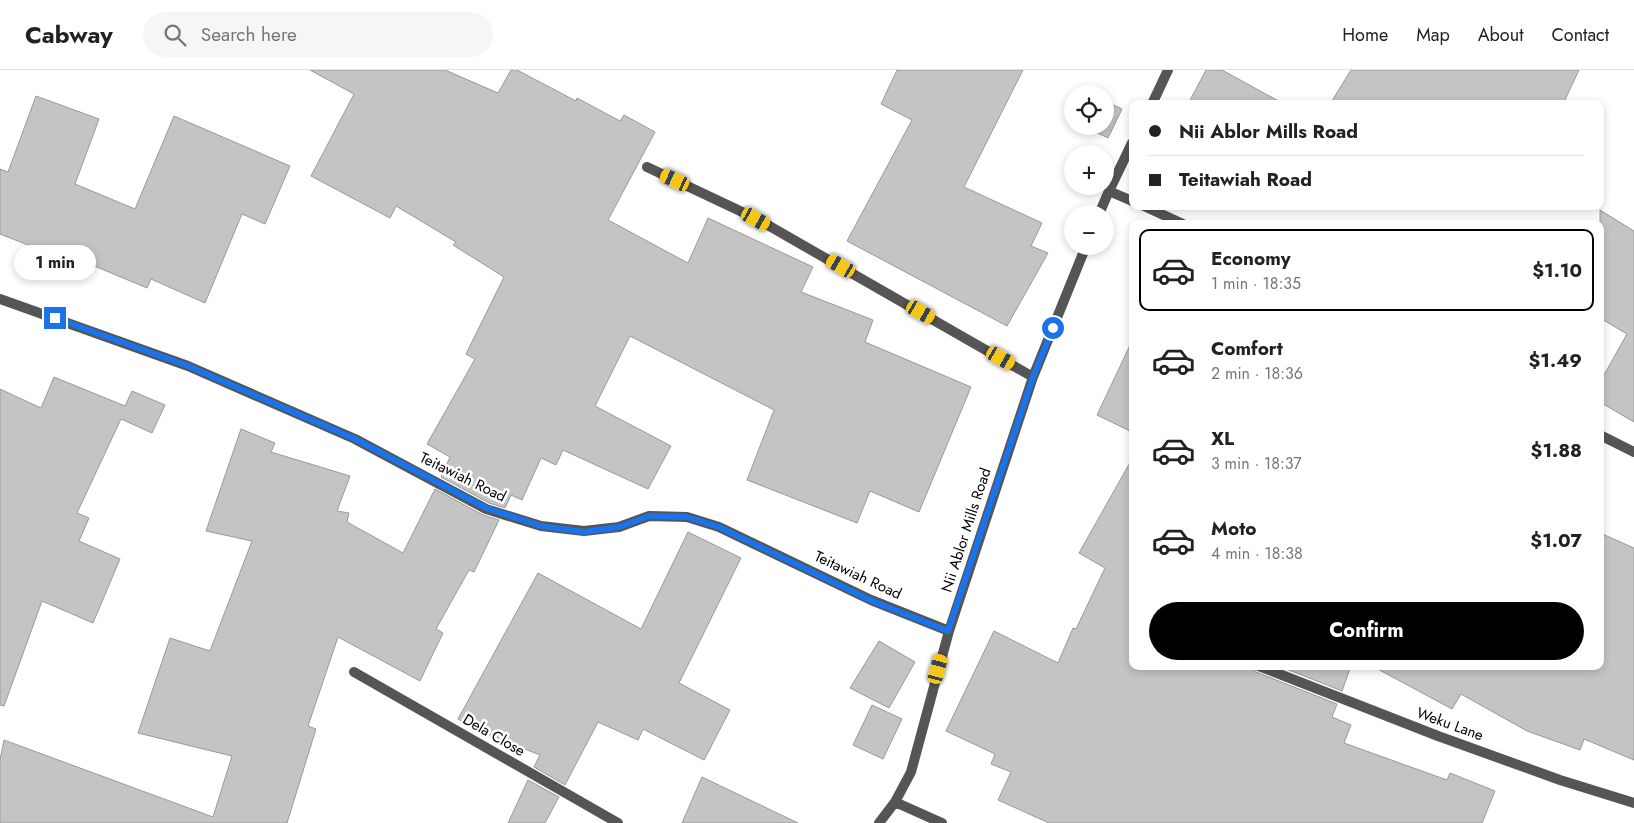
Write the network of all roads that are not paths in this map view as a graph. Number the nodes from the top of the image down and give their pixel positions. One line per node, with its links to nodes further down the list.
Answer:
1 (1168, 70): 2 (street)
2 (1154, 100)
3 (1129, 148): 5 (street)
4 (647, 166): 12 (street)
5 (1114, 180)
6 (1114, 193): 7 (street)
7 (1129, 200)
8 (1153, 210): 9 (street)
9 (1174, 220)
10 (1082, 255): 12 (street, Nii Ablor Mills Road)
11 (0, 299): 15 (street, Teitawiah Road)
12 (1033, 377): 15 (street, Nii Ablor Mills Road)
13 (1604, 437): 14 (street)
14 (1634, 452)
15 (948, 631): 18 (street, Nii Ablor Mills Road)
16 (1269, 670): 19 (street, Weku Lane)
17 (354, 672): 20 (street, Dela Close)
18 (895, 802): 21 (street, Nii Ablor Mills Road); 22 (street)
19 (1634, 803)
20 (618, 823)
21 (879, 823)
22 (942, 823)

